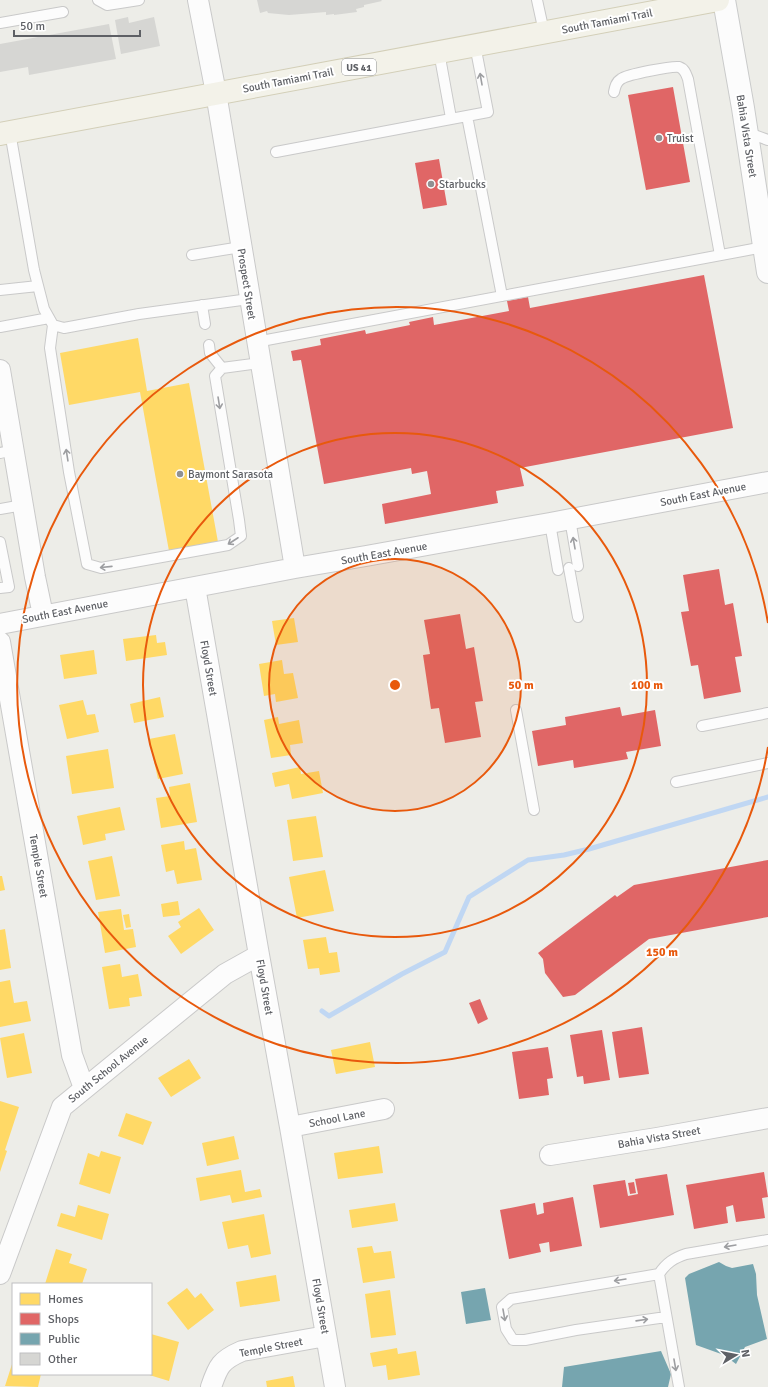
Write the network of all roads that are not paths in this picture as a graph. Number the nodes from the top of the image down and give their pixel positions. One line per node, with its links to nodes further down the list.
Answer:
1 (98, 0): 2 (lane)
2 (139, 0)
3 (198, 0): 13 (street, Prospect Street)
4 (537, 0): 9 (lane)
5 (718, 0): 9 (main road, South Tamiami Trail / US 41)
6 (724, 0): 16 (street, Bahia Vista Street)
7 (63, 12): 8 (lane)
8 (0, 23)
9 (544, 32): 10 (main road, South Tamiami Trail / US 41)
10 (475, 45): 11 (main road, South Tamiami Trail / US 41); 14 (lane, one-way to 10)
11 (439, 52): 13 (main road, South Tamiami Trail / US 41); 15 (lane)
12 (614, 92): 23 (lane)
13 (216, 93): 17 (main road, South Tamiami Trail / US 41); 20 (street, Prospect Street)
14 (467, 116): 15 (lane); 27 (lane)
15 (451, 118): 19 (lane)
16 (746, 132): 18 (lane); 21 (street, Bahia Vista Street)
17 (5, 133): 25 (lane)
18 (768, 140)
19 (276, 152)
20 (241, 247): 22 (lane); 28 (street, Prospect Street)
21 (764, 247): 23 (lane); 24 (street, Bahia Vista Street)
22 (192, 255)
23 (720, 255): 27 (lane)
24 (768, 271)
25 (38, 286): 26 (lane); 30 (lane)
26 (0, 290)
27 (502, 296): 33 (lane)
28 (249, 299): 29 (lane); 33 (street, Prospect Street)
29 (202, 305): 30 (lane); 31 (lane)
30 (51, 322): 32 (lane); 36 (lane, one-way to 30)
31 (205, 324)
32 (0, 327)
33 (256, 342): 35 (street, Prospect Street)
34 (209, 345): 36 (lane)
35 (260, 363): 36 (lane); 45 (street, Prospect Street)
36 (222, 368)
37 (0, 370): 38 (street)
38 (7, 451): 40 (street)
39 (768, 482): 42 (street, South East Avenue)
40 (23, 505): 41 (lane); 49 (street)
41 (0, 509)
42 (570, 519): 43 (street, South East Avenue); 50 (lane, one-way to 42)
43 (550, 523): 45 (street, South East Avenue); 46 (lane)
44 (0, 542): 48 (lane)
45 (295, 568): 47 (street, South East Avenue)
46 (558, 570)
47 (195, 587): 49 (street, South East Avenue); 59 (street, Floyd Street)
48 (0, 588)
49 (44, 615): 51 (street, South East Avenue)
50 (578, 617)
51 (0, 624)
52 (0, 642): 60 (street, Temple Street)
53 (516, 710): 58 (lane)
54 (768, 713): 55 (lane)
55 (702, 726)
56 (768, 763): 57 (lane)
57 (676, 782)
58 (534, 810)
59 (259, 955): 60 (street, South School Avenue); 63 (street, Floyd Street)
60 (84, 1088): 66 (street, South School Avenue)
61 (384, 1109): 63 (street, School Lane)
62 (768, 1118): 64 (street, Bahia Vista Street)
63 (290, 1127): 69 (street, Floyd Street)
64 (550, 1155)
65 (768, 1240): 67 (lane, one-way to 67)
66 (0, 1274)
67 (659, 1274): 68 (lane); 68 (lane, one-way to 68)
68 (666, 1317): 72 (lane, one-way to 72)
69 (326, 1336): 70 (street, Temple Street); 71 (street, Floyd Street)
70 (211, 1387)
71 (334, 1387)
72 (679, 1387)

